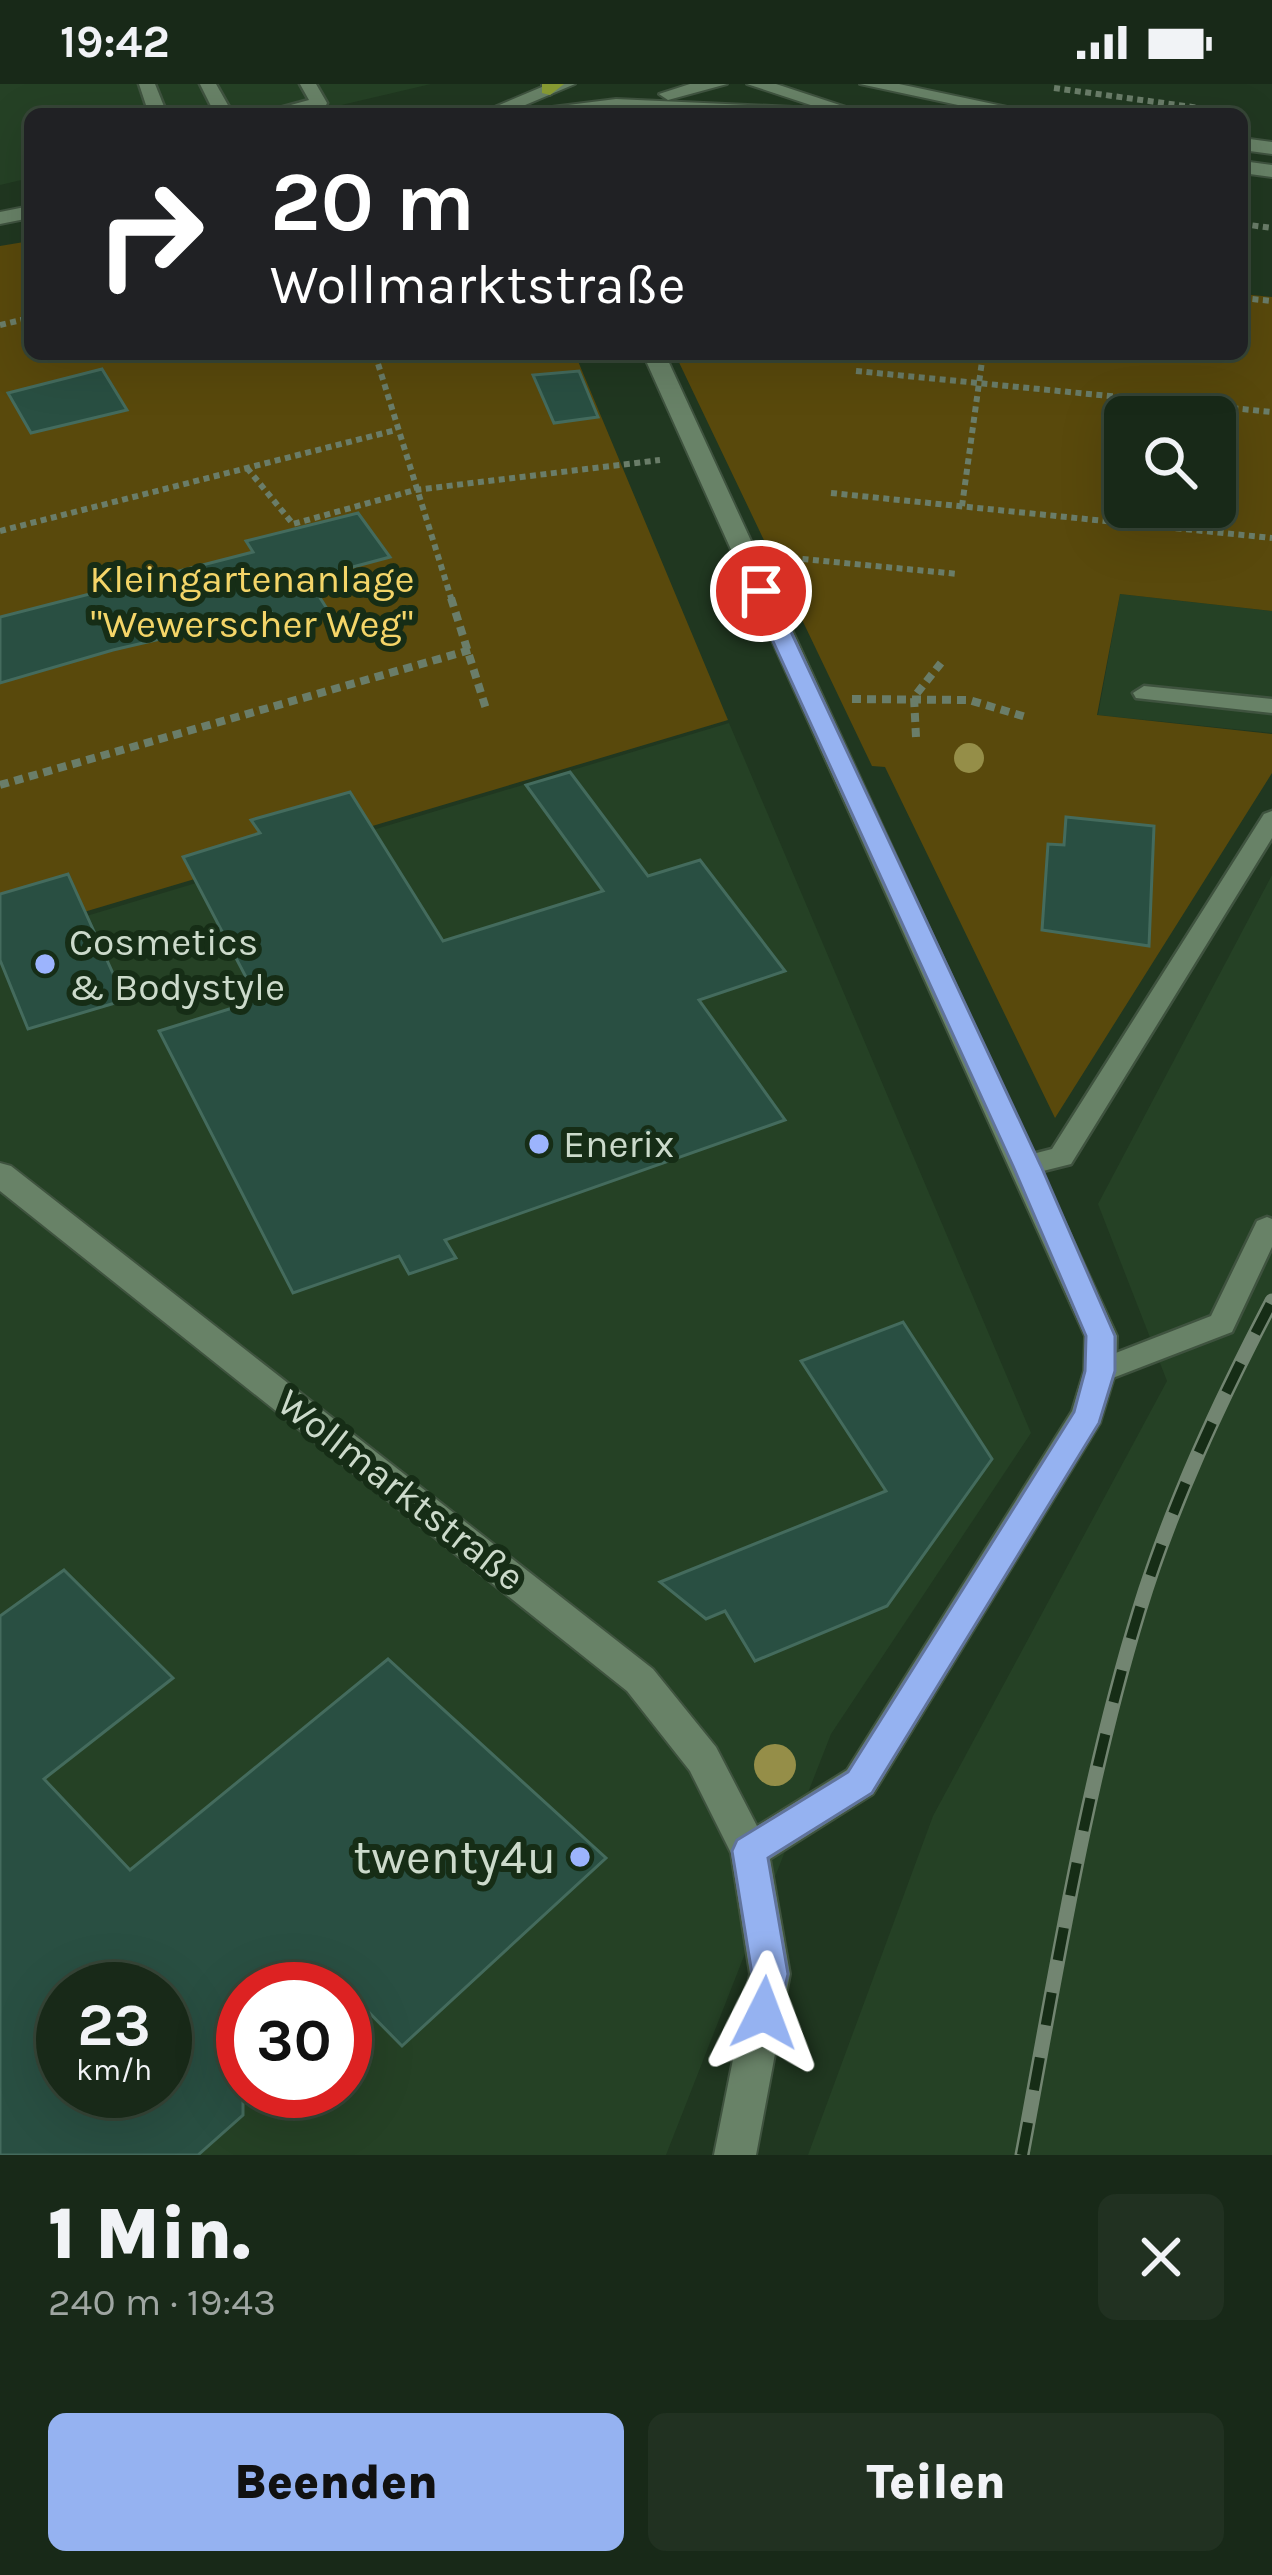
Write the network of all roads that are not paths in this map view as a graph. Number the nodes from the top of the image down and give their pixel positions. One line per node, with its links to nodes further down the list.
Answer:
1 (308, 84): 7 (lane)
2 (718, 84): 9 (street)
3 (756, 84): 12 (street)
4 (869, 84): 6 (street)
5 (556, 85): 8 (street)
6 (940, 92): 13 (street)
7 (298, 108)
8 (501, 108)
9 (603, 108)
10 (662, 108): 11 (street)
11 (738, 108)
12 (838, 108)
13 (1005, 108)
14 (657, 360): 18 (street)
15 (1144, 693): 16 (lane)
16 (1272, 706)
17 (1272, 819): 18 (lane)
18 (1027, 1166): 21 (street)
19 (0, 1174): 22 (street, Wollmarktstraße)
20 (1267, 1228): 21 (lane)
21 (1100, 1371): 22 (street)
22 (750, 1851): 23 (street, Wollmarktstraße)
23 (735, 2155)

